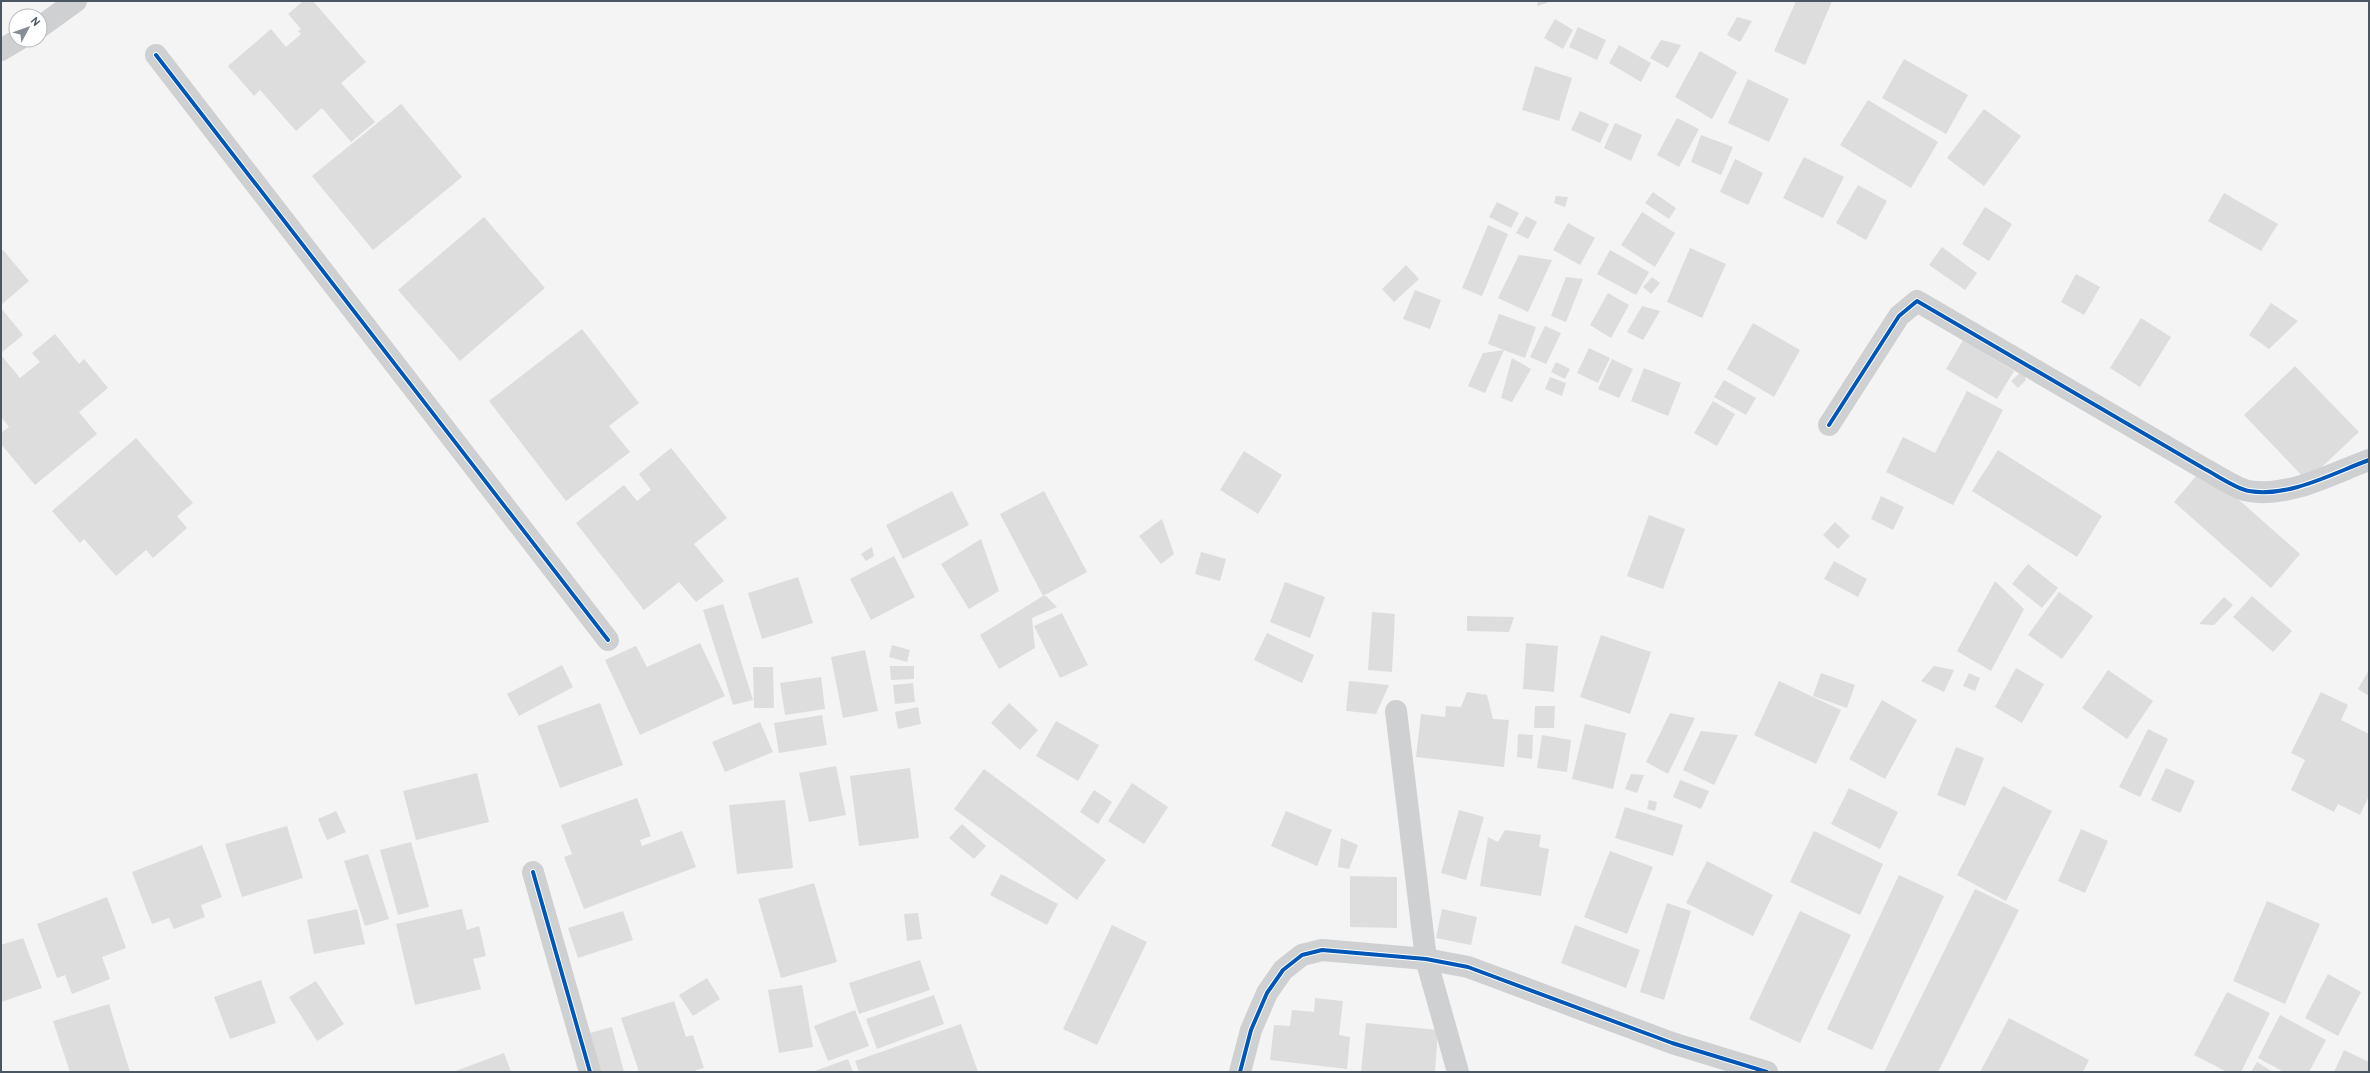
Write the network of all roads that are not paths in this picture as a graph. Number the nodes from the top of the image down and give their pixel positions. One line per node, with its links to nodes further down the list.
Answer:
1 (76, 1): 2 (street)
2 (48, 21)
3 (156, 55): 6 (street)
4 (1829, 425): 5 (street)
5 (2369, 460)
6 (608, 640)
7 (1396, 711): 9 (street)
8 (533, 872): 10 (street)
9 (1426, 959): 11 (street); 12 (street); 13 (street)
10 (590, 1072)
11 (1240, 1072)
12 (1458, 1072)
13 (1767, 1072)

